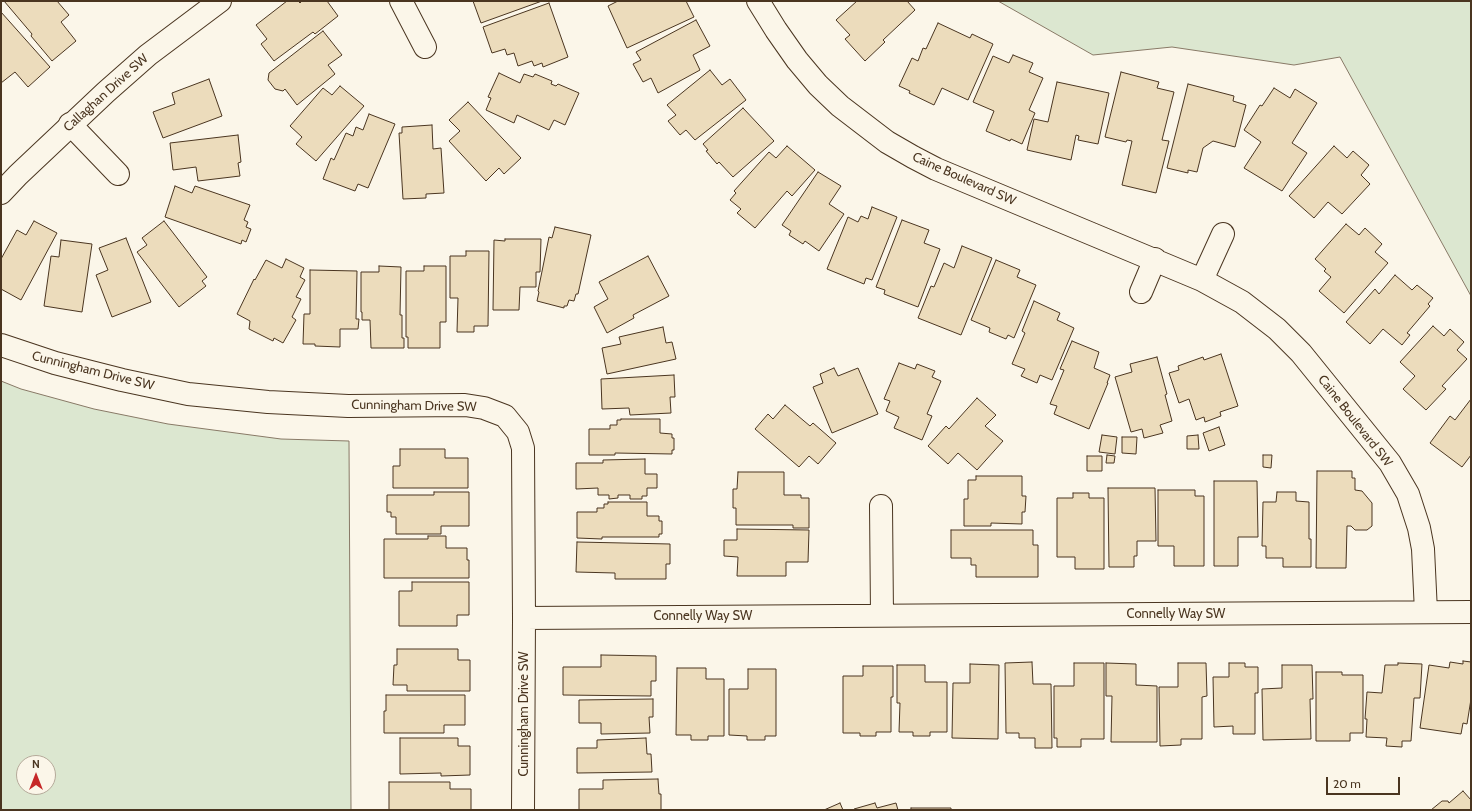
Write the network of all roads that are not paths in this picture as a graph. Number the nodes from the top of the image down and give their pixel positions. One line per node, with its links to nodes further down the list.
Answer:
1 (220, 1): 5 (street, Callaghan Drive SW)
2 (401, 1): 4 (street)
3 (758, 1): 9 (street, Caine Boulevard SW)
4 (425, 47)
5 (70, 124): 6 (street); 7 (street, Callaghan Drive SW)
6 (118, 174)
7 (1, 193)
8 (1223, 234): 10 (street)
9 (1154, 259): 10 (street, Caine Boulevard SW); 11 (street)
10 (1202, 280): 14 (street, Caine Boulevard SW)
11 (1141, 292)
12 (1, 345): 17 (street, Cunningham Drive SW)
13 (881, 506): 16 (street)
14 (1426, 612): 15 (street, Connelly Way SW); 16 (street, Connelly Way SW)
15 (1471, 612)
16 (882, 615): 17 (street, Connelly Way SW)
17 (524, 618): 18 (street, Cunningham Drive SW)
18 (523, 810)

